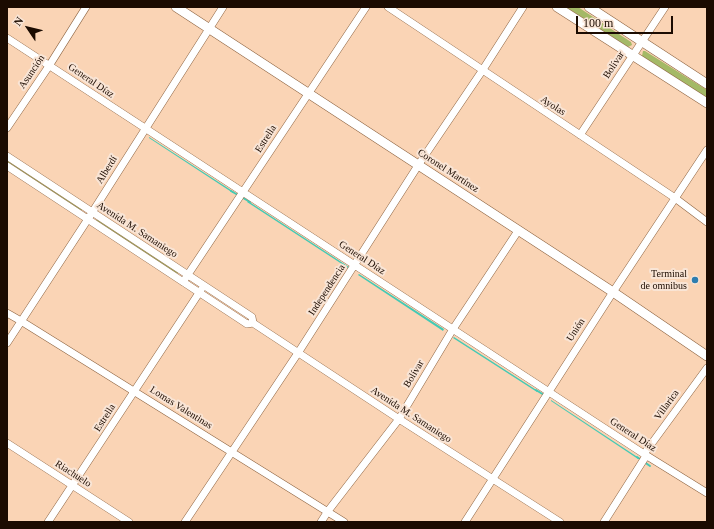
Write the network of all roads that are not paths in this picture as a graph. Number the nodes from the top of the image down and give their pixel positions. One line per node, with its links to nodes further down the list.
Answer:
1 (86, 7): 14 (street, Asunción)
2 (176, 7): 10 (street, Coronel Martínez)
3 (223, 7): 10 (street, Alberdí)
4 (366, 7): 17 (street, Estrella)
5 (388, 7): 15 (street, Ayolas)
6 (523, 7): 15 (street, Independencia)
7 (557, 7): 13 (street)
8 (589, 7): 12 (street)
9 (665, 7): 12 (street, Bolívar)
10 (209, 28): 17 (street, Coronel Martínez); 20 (street, Alberdí)
11 (7, 38): 14 (street, General Díaz)
12 (641, 41): 13 (street, Bolívar); 16 (street)
13 (632, 55): 18 (street); 21 (street, Bolívar)
14 (49, 66): 19 (street, Asunción); 20 (street, General Díaz)
15 (482, 71): 21 (street, Ayolas); 24 (street, Independencia)
16 (707, 84)
17 (308, 93): 24 (street, Coronel Martínez); 26 (street, Estrella)
18 (707, 103)
19 (7, 128)
20 (145, 129): 26 (street, General Díaz); 28 (street, Alberdí)
21 (580, 135): 27 (street, Ayolas)
22 (707, 150): 27 (street, Unión)
23 (7, 156): 28 (street, Avenida M. Samaniego)
24 (419, 164): 31 (street, Coronel Martínez); 32 (street, Independencia)
25 (7, 166): 29 (street, Avenida M. Samaniego)
26 (241, 195): 32 (street, General Díaz); 33 (street, Estrella)
27 (675, 198): 30 (street, Ayolas); 37 (street, Unión)
28 (92, 212): 29 (street, Alberdí); 33 (street, Avenida M. Samaniego)
29 (88, 219): 34 (street, Avenida M. Samaniego); 39 (street, Alberdí)
30 (707, 222)
31 (518, 231): 37 (street, Coronel Martínez); 41 (street, Bolívar)
32 (353, 268): 41 (street, General Díaz); 43 (street, Independencia)
33 (188, 274): 34 (street, Estrella); 35 (street, Avenida M. Samaniego)
34 (183, 282): 36 (street, Avenida M. Samaniego)
35 (204, 285): 36 (street, Estrella); 40 (street, Avenida M. Samaniego)
36 (199, 292): 40 (street, Avenida M. Samaniego); 46 (street, Estrella)
37 (613, 292): 44 (street, Coronel Martínez); 47 (street, Unión)
38 (7, 313): 39 (street, Lomas Valentinas)
39 (21, 321): 42 (street, Alberdí); 46 (street, Lomas Valentinas)
40 (253, 322): 43 (street, Avenida M. Samaniego)
41 (451, 332): 47 (street, General Díaz); 48 (street, Bolívar)
42 (7, 343)
43 (298, 353): 48 (street, Avenida M. Samaniego); 50 (street, Independencia)
44 (707, 356)
45 (707, 368): 51 (street, Villarica)
46 (135, 391): 50 (street, Lomas Valentinas); 53 (street, Estrella)
47 (547, 395): 51 (street, General Díaz); 52 (street, Unión)
48 (399, 420): 52 (street, Avenida M. Samaniego); 55 (street, Bolívar)
49 (7, 443): 53 (street, Riachuelo)
50 (232, 452): 55 (street, Lomas Valentinas); 58 (street, Independencia)
51 (644, 458): 54 (street, General Díaz); 63 (street, Villarica)
52 (493, 478): 61 (street, Unión); 62 (street, Avenida M. Samaniego)
53 (73, 486): 56 (street, Estrella); 57 (street, Riachuelo)
54 (707, 493)
55 (328, 511): 59 (street, Bolívar); 60 (street, Lomas Valentinas)
56 (48, 522)
57 (129, 522)
58 (185, 522)
59 (321, 522)
60 (344, 522)
61 (465, 522)
62 (560, 522)
63 (604, 522)

